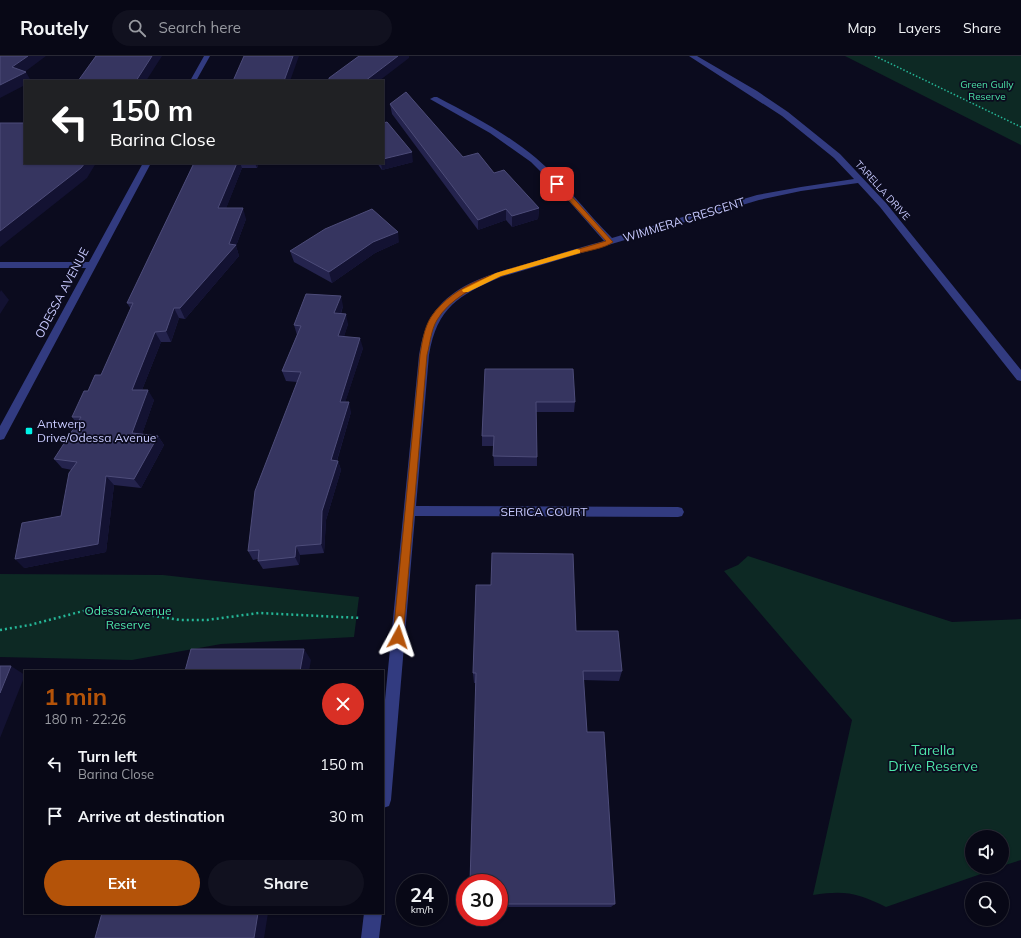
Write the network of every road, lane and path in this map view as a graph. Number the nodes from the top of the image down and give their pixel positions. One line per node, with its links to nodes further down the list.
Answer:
1 (206, 56): 4 (street)
2 (692, 56): 8 (street, TARELLA DRIVE)
3 (875, 56): 6 (path)
4 (194, 80)
5 (434, 99): 9 (street)
6 (1021, 127)
7 (146, 164): 11 (street, ODESSA AVENUE)
8 (860, 180): 9 (street, WIMMERA CRESCENT); 12 (street, TARELLA DRIVE)
9 (610, 242): 14 (street, WIMMERA CRESCENT)
10 (0, 265): 11 (street)
11 (92, 265): 13 (street, ODESSA AVENUE)
12 (1021, 377)
13 (0, 436)
14 (410, 512): 15 (street, SERICA COURT); 18 (street, WIMMERA CRESCENT)
15 (678, 512)
16 (361, 618): 17 (path)
17 (0, 630)
18 (384, 789)
19 (373, 914): 20 (street)
20 (370, 938)

